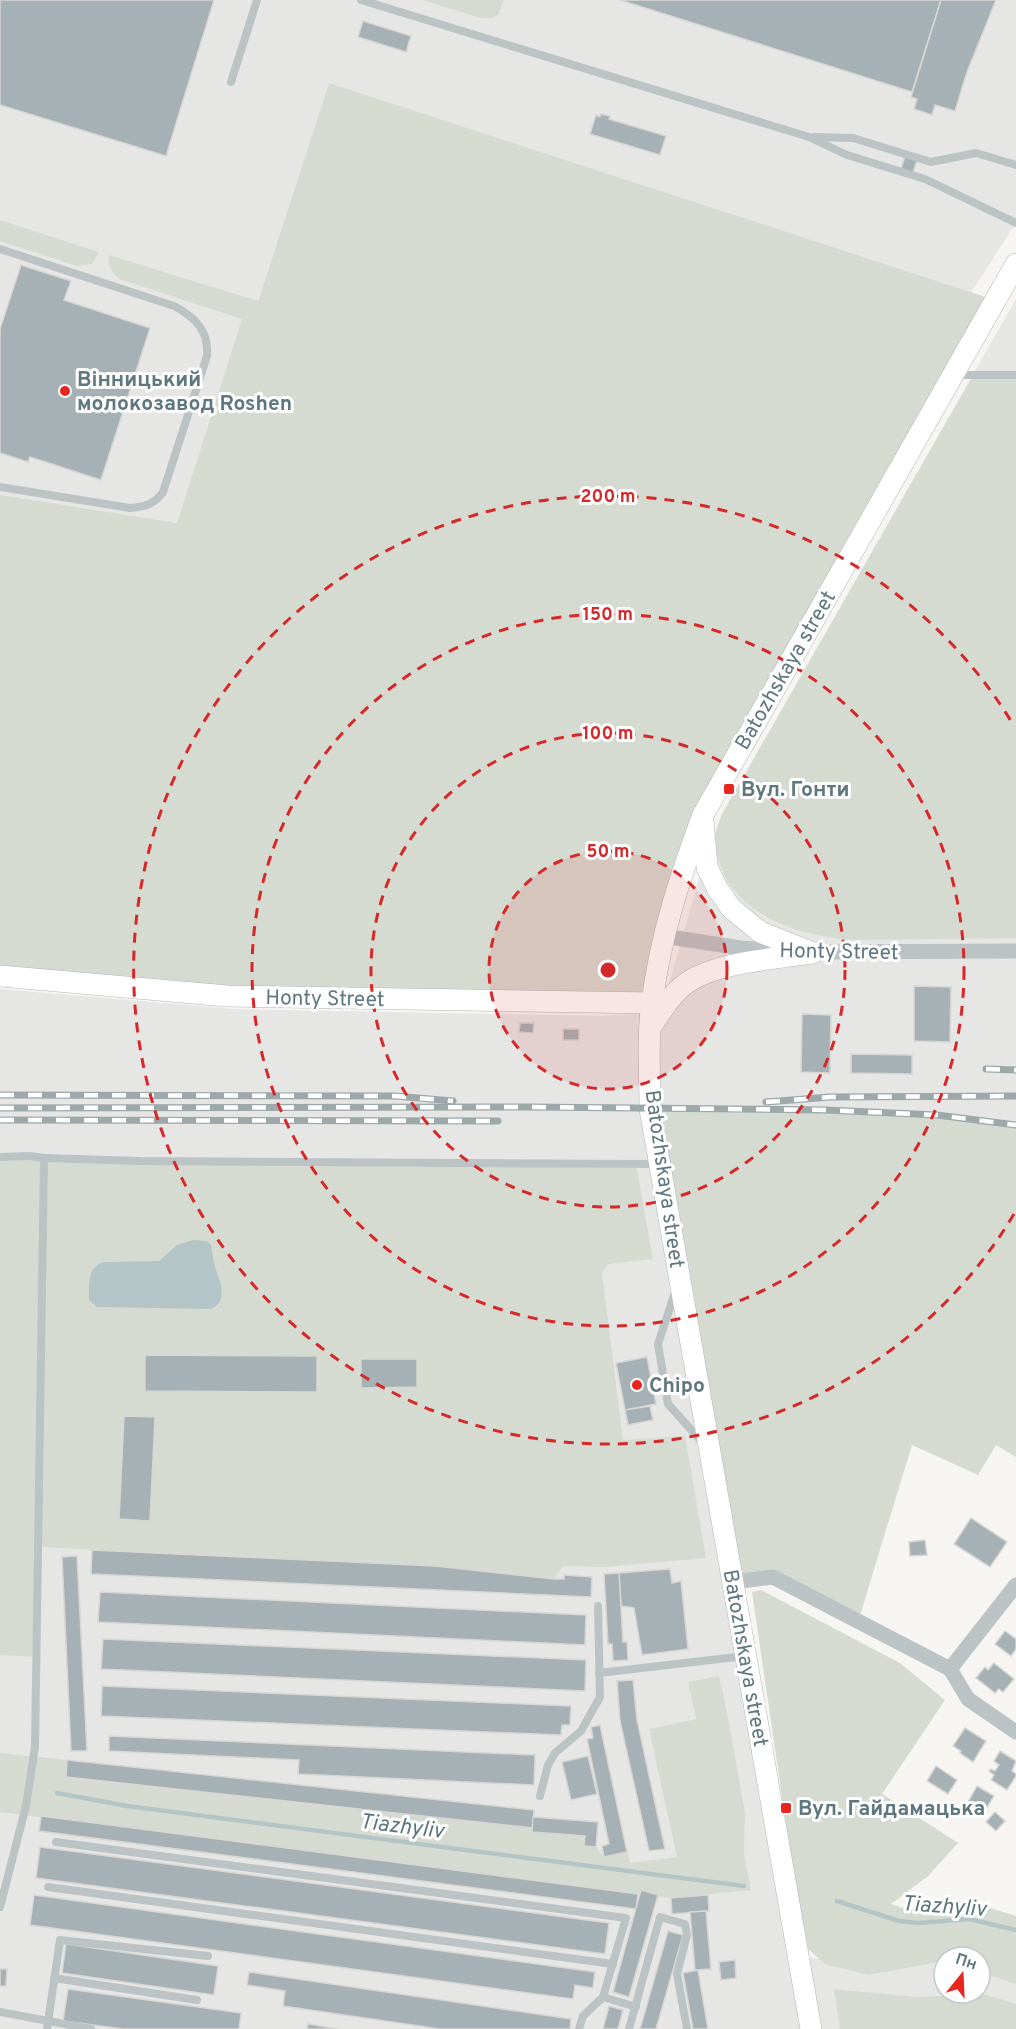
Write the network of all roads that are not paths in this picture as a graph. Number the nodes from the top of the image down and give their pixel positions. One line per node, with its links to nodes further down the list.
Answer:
1 (257, 0): 3 (lane)
2 (361, 0): 4 (lane)
3 (231, 82)
4 (809, 136): 5 (lane); 7 (lane)
5 (930, 162): 6 (lane); 7 (lane)
6 (1016, 165)
7 (926, 178): 8 (lane)
8 (1016, 223)
9 (0, 249): 13 (lane)
10 (1016, 264): 11 (street, Batozhskaya street)
11 (953, 375): 12 (lane); 14 (street, Batozhskaya street)
12 (1016, 375)
13 (0, 487)
14 (703, 815): 15 (street, Batozhskaya street); 17 (street)
15 (663, 936): 17 (street, Honty Street); 19 (street, Batozhskaya street)
16 (1016, 951): 17 (street, Honty Street)
17 (813, 953): 20 (street)
18 (0, 976): 19 (street, Honty Street)
19 (652, 1003): 20 (street, Batozhskaya street)
20 (650, 1028): 23 (street, Batozhskaya street)
21 (0, 1157): 22 (lane)
22 (44, 1158): 23 (lane); 36 (lane)
23 (659, 1164): 24 (street, Batozhskaya street)
24 (679, 1279): 25 (street, Batozhskaya street); 25 (lane)
25 (710, 1451): 26 (street, Batozhskaya street)
26 (733, 1582): 29 (street, Batozhskaya street); 30 (street)
27 (1016, 1585): 30 (street)
28 (598, 1606): 31 (lane)
29 (746, 1656): 31 (lane); 49 (street, Batozhskaya street)
30 (950, 1670): 32 (street)
31 (600, 1673): 33 (lane)
32 (1016, 1732)
33 (540, 1796)
34 (56, 1842): 38 (lane)
35 (48, 1887): 38 (lane)
36 (0, 1907)
37 (208, 1956): 39 (lane)
38 (613, 1964): 40 (lane)
39 (54, 1978): 41 (lane); 44 (lane)
40 (603, 1997): 42 (lane); 46 (lane)
41 (197, 2000)
42 (636, 2007): 47 (lane); 48 (lane)
43 (0, 2012): 44 (lane)
44 (48, 2026): 45 (lane)
45 (92, 2029)
46 (579, 2029)
47 (630, 2029)
48 (687, 2029)
49 (811, 2029)

